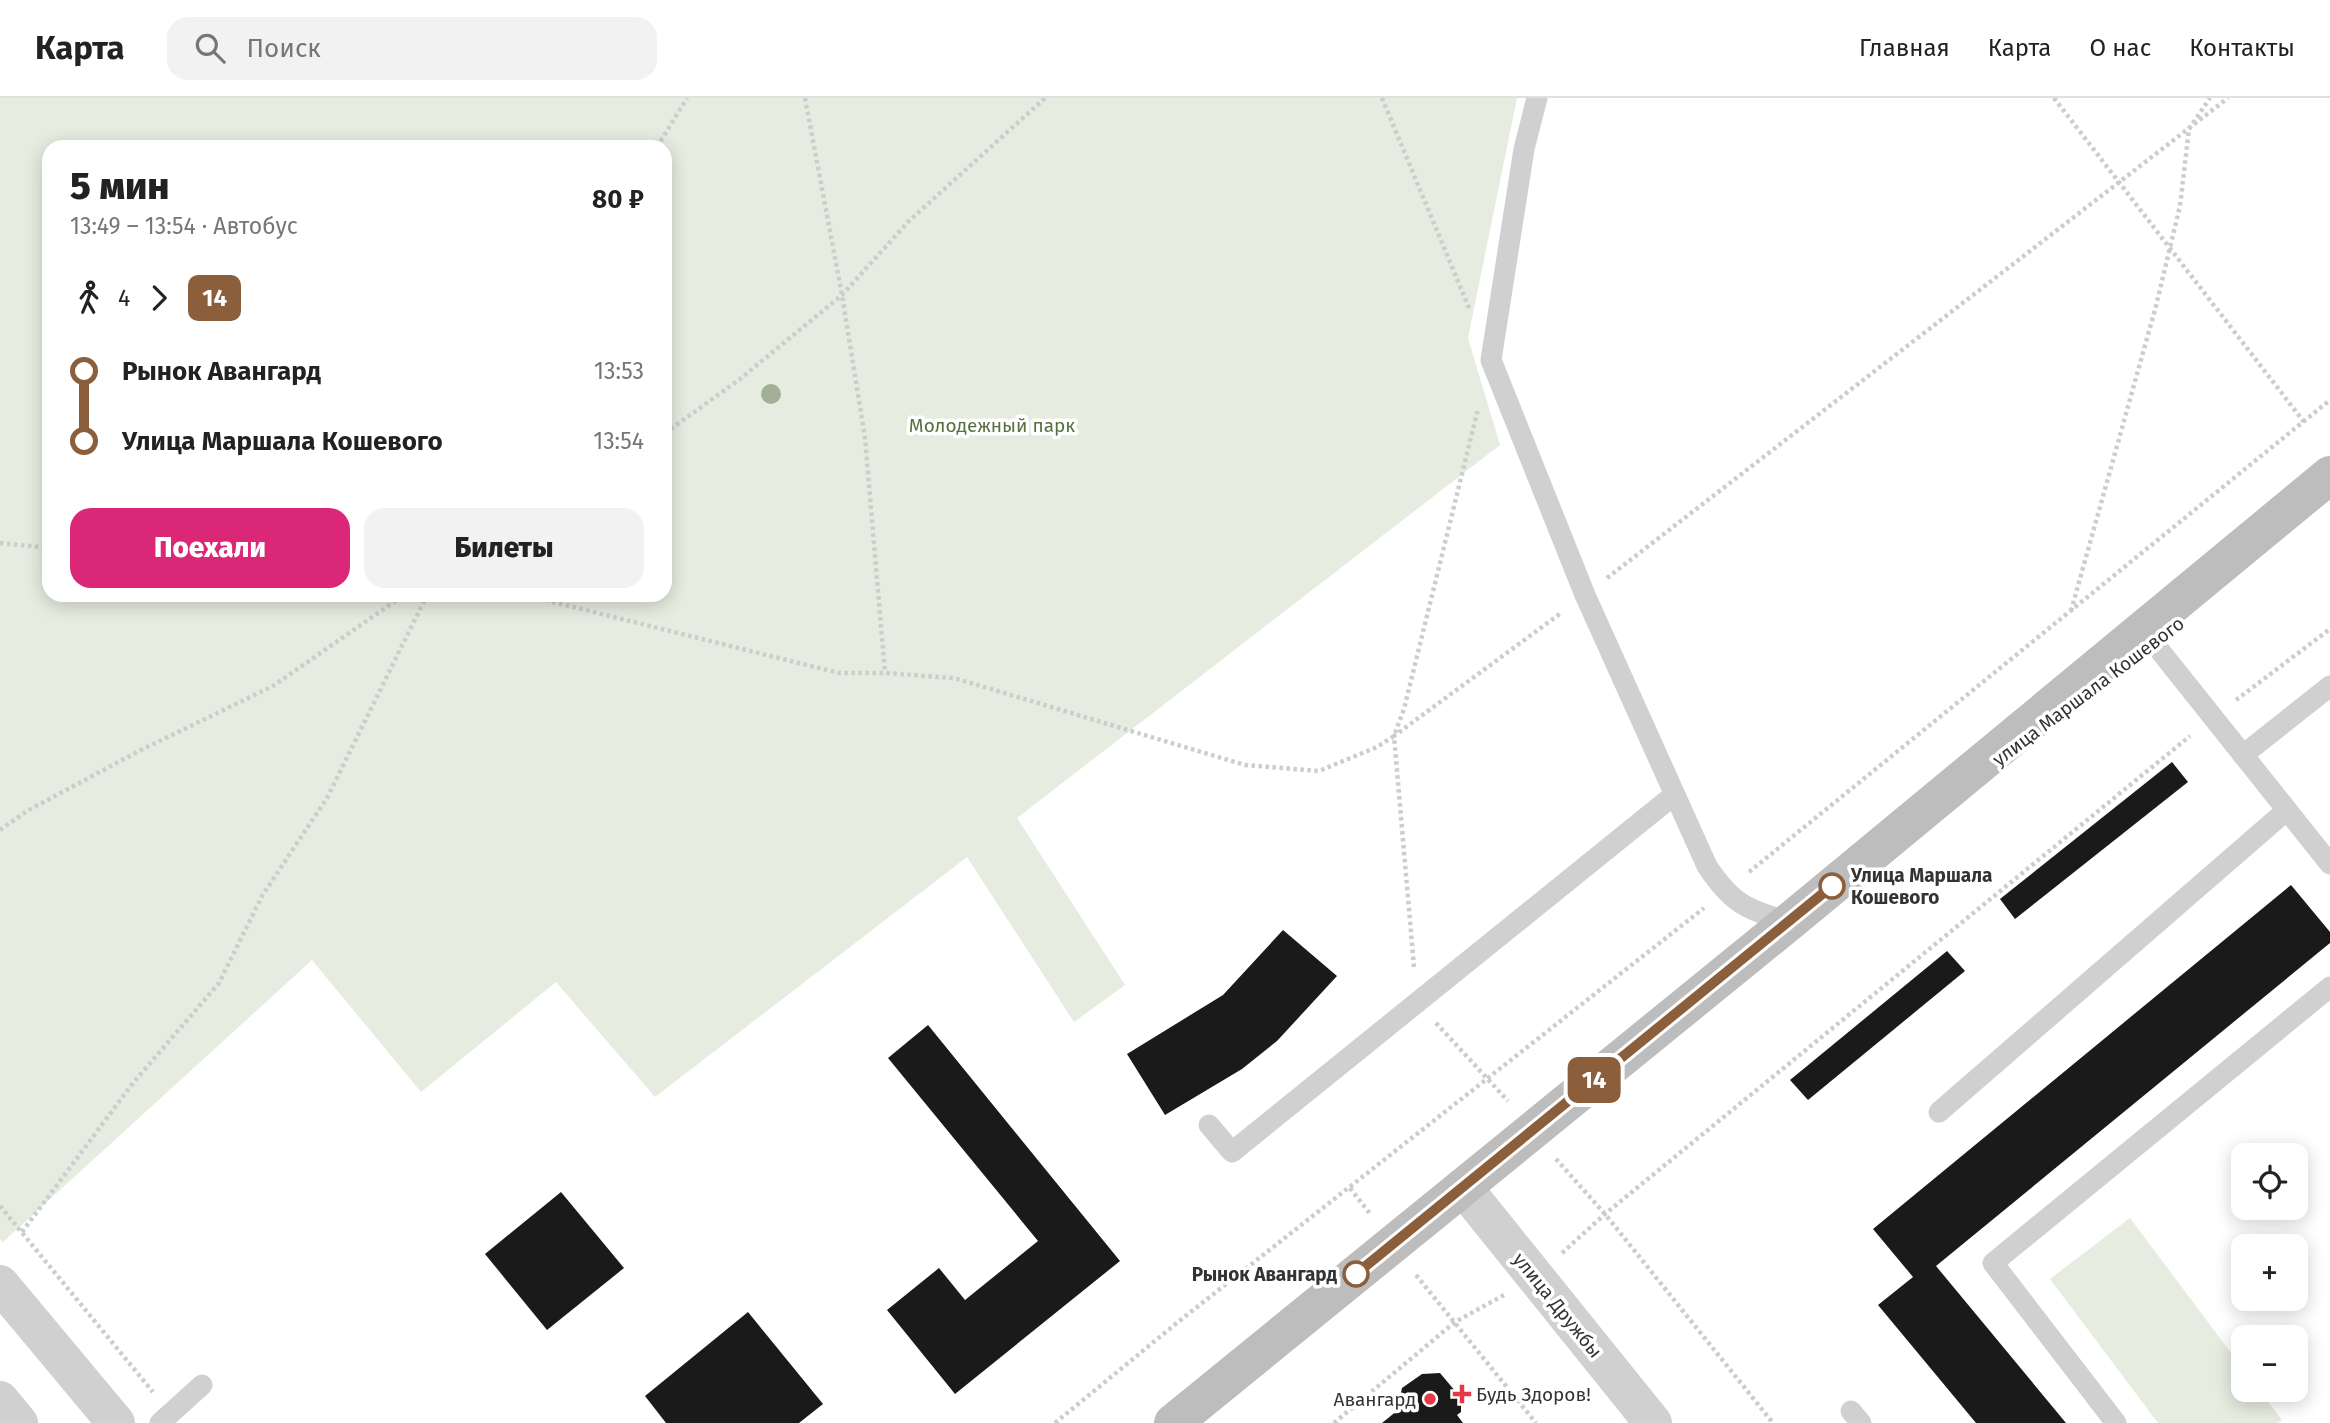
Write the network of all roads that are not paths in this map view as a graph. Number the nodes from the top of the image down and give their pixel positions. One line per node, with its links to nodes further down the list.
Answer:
1 (1537, 98): 7 (lane)
2 (2330, 475): 10 (street)
3 (2330, 498): 4 (street, улица Маршала Кошевого)
4 (2153, 642): 6 (lane); 14 (street, улица Маршала Кошевого)
5 (2330, 686): 6 (lane)
6 (2243, 755): 8 (lane)
7 (1674, 795): 10 (lane); 13 (lane)
8 (2287, 810): 9 (lane); 12 (lane)
9 (2330, 864)
10 (1789, 922): 14 (street)
11 (2330, 987): 26 (lane)
12 (1939, 1112)
13 (1209, 1125)
14 (1537, 1137): 15 (street, улица Маршала Кошевого)
15 (1468, 1193): 16 (street, улица Маршала Кошевого); 25 (street, улица Дружбы)
16 (1397, 1251): 23 (street); 24 (street, улица Маршала Кошевого)
17 (0, 1284): 22 (street)
18 (202, 1385): 20 (lane)
19 (0, 1400): 21 (street)
20 (165, 1418)
21 (19, 1423)
22 (116, 1423)
23 (1173, 1423)
24 (1202, 1423)
25 (1653, 1423)
26 (2116, 1423)

